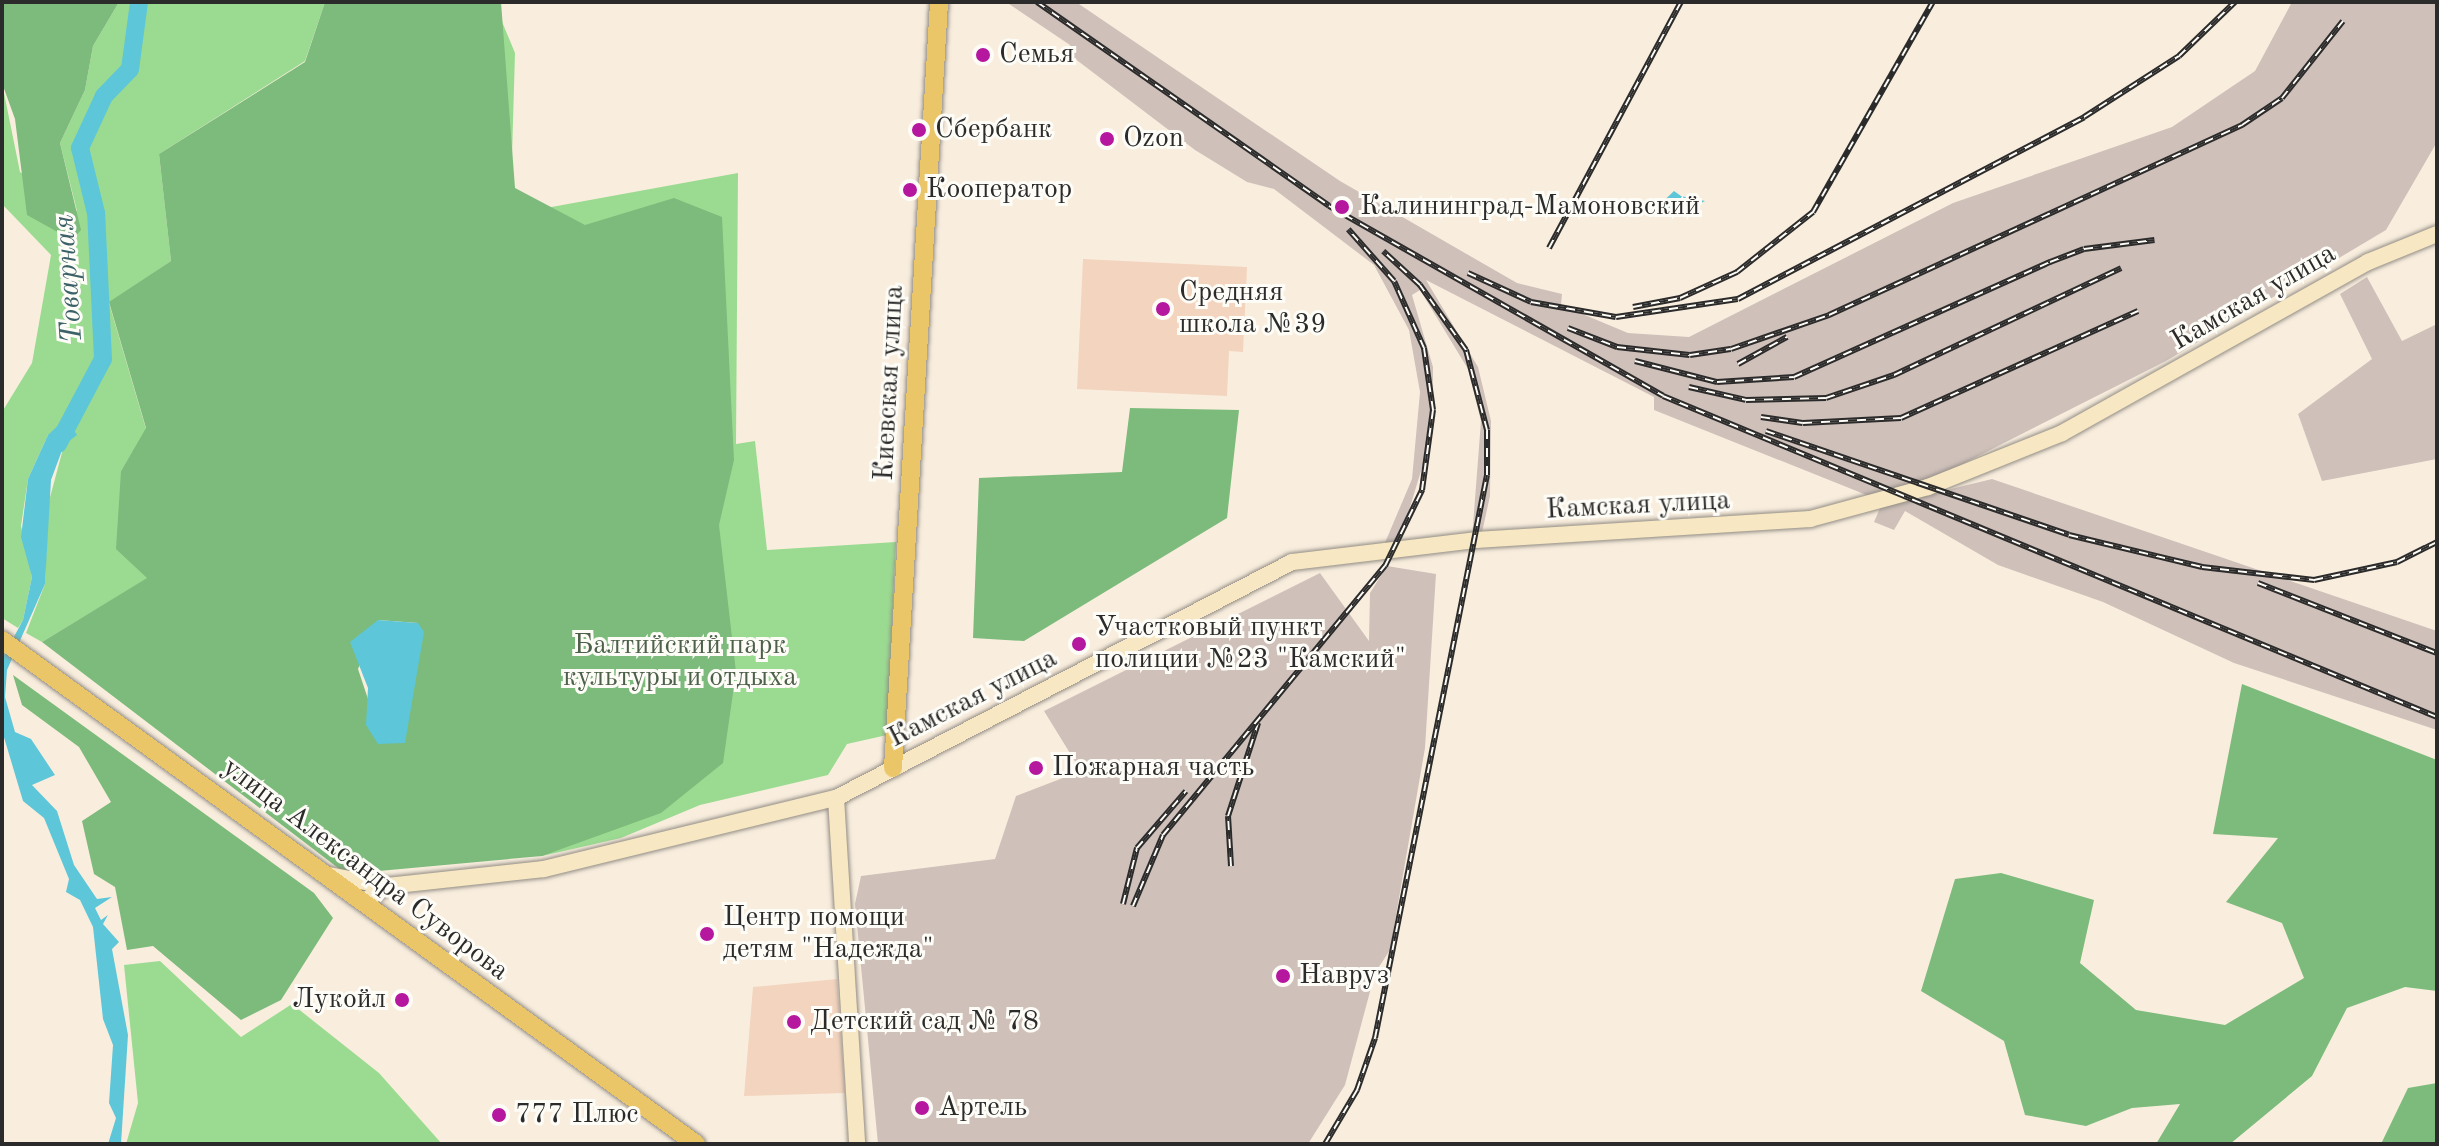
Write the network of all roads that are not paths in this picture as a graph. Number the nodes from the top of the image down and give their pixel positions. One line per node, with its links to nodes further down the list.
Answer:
1 (939, 2): 4 (main road, Киевская улица)
2 (2437, 234): 4 (main road, Камская улица)
3 (3, 640): 6 (main road, улица Александра Суворова)
4 (893, 768): 5 (main road, Камская улица)
5 (836, 798): 7 (main road, Камская улица); 10 (main road)
6 (327, 875): 7 (main road); 8 (main road, улица Александра Суворова)
7 (387, 886): 8 (main road, Камская улица)
8 (363, 902): 9 (main road, улица Александра Суворова)
9 (696, 1144)
10 (857, 1144)

